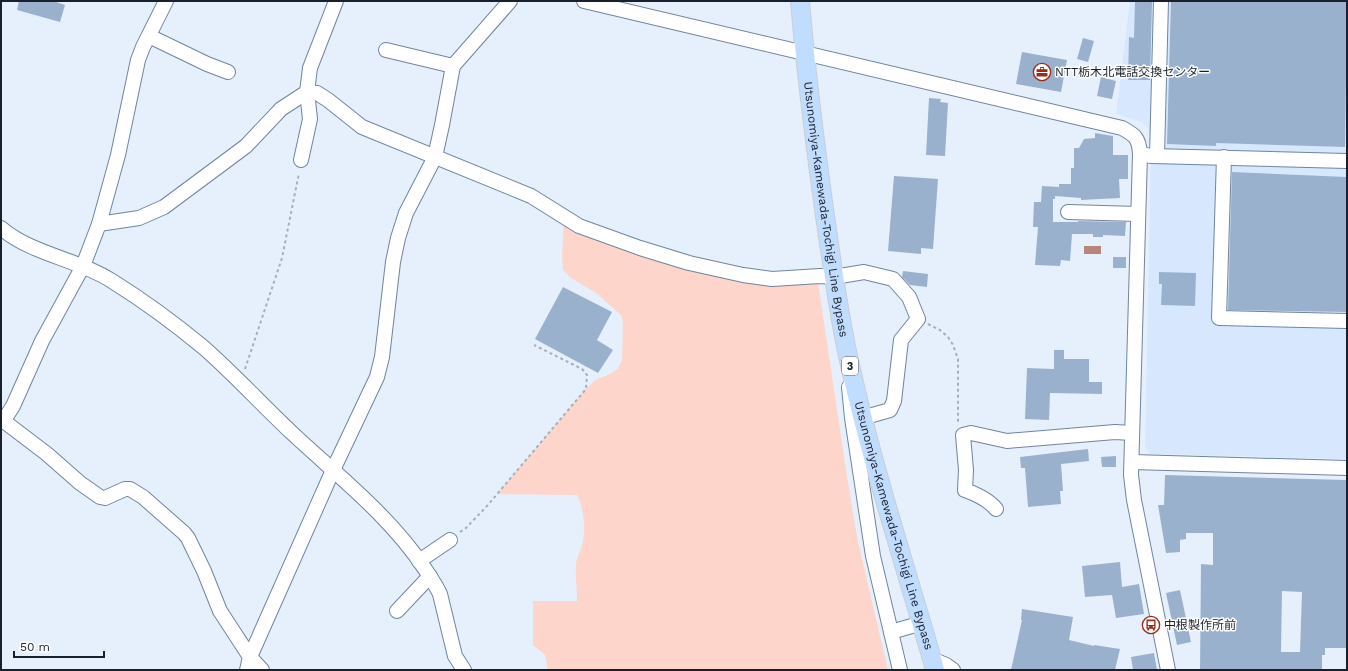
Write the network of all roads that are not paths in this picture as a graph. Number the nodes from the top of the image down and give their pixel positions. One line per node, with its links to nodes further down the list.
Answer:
1 (166, 1): 7 (street)
2 (336, 1): 12 (street)
3 (510, 1): 10 (street)
4 (584, 1): 9 (street)
5 (800, 1): 9 (main road, Utsunomiya-Kamewada-Tochigi Line Bypass / 3)
6 (1161, 1): 14 (street)
7 (149, 36): 11 (street); 21 (street)
8 (386, 50): 10 (street)
9 (804, 53): 13 (street); 24 (main road, Utsunomiya-Kamewada-Tochigi Line Bypass / 3)
10 (453, 66): 15 (street)
11 (228, 72)
12 (307, 92): 15 (street); 17 (street); 21 (street)
13 (1140, 154): 14 (street); 20 (street)
14 (1157, 156): 16 (street)
15 (435, 157): 24 (street); 32 (street)
16 (1224, 157): 18 (street); 25 (street)
17 (301, 160)
18 (1347, 161)
19 (1068, 212): 20 (street)
20 (1138, 214): 29 (street)
21 (99, 224): 23 (street)
22 (1, 228): 23 (street)
23 (83, 266): 28 (street); 32 (street)
24 (834, 277): 26 (main road, Utsunomiya-Kamewada-Tochigi Line Bypass / 3); 27 (street)
25 (1347, 321)
26 (848, 355): 27 (main road, Utsunomiya-Kamewada-Tochigi Line Bypass / 3); 39 (street)
27 (862, 418): 38 (main road, Utsunomiya-Kamewada-Tochigi Line Bypass / 3)
28 (2, 419): 40 (street)
29 (1132, 433): 30 (street); 33 (street)
30 (1132, 462): 31 (street); 46 (street)
31 (1347, 468)
32 (333, 470): 35 (street); 40 (street)
33 (996, 509)
34 (450, 540): 35 (street)
35 (419, 561): 36 (street)
36 (430, 576): 37 (street); 43 (street)
37 (397, 611)
38 (922, 623): 39 (street); 41 (main road, Utsunomiya-Kamewada-Tochigi Line Bypass / 3)
39 (891, 632): 44 (street)
40 (249, 664): 42 (street)
41 (934, 664): 45 (street)
42 (262, 670)
43 (464, 670)
44 (900, 670)
45 (953, 670)
46 (1168, 670)

